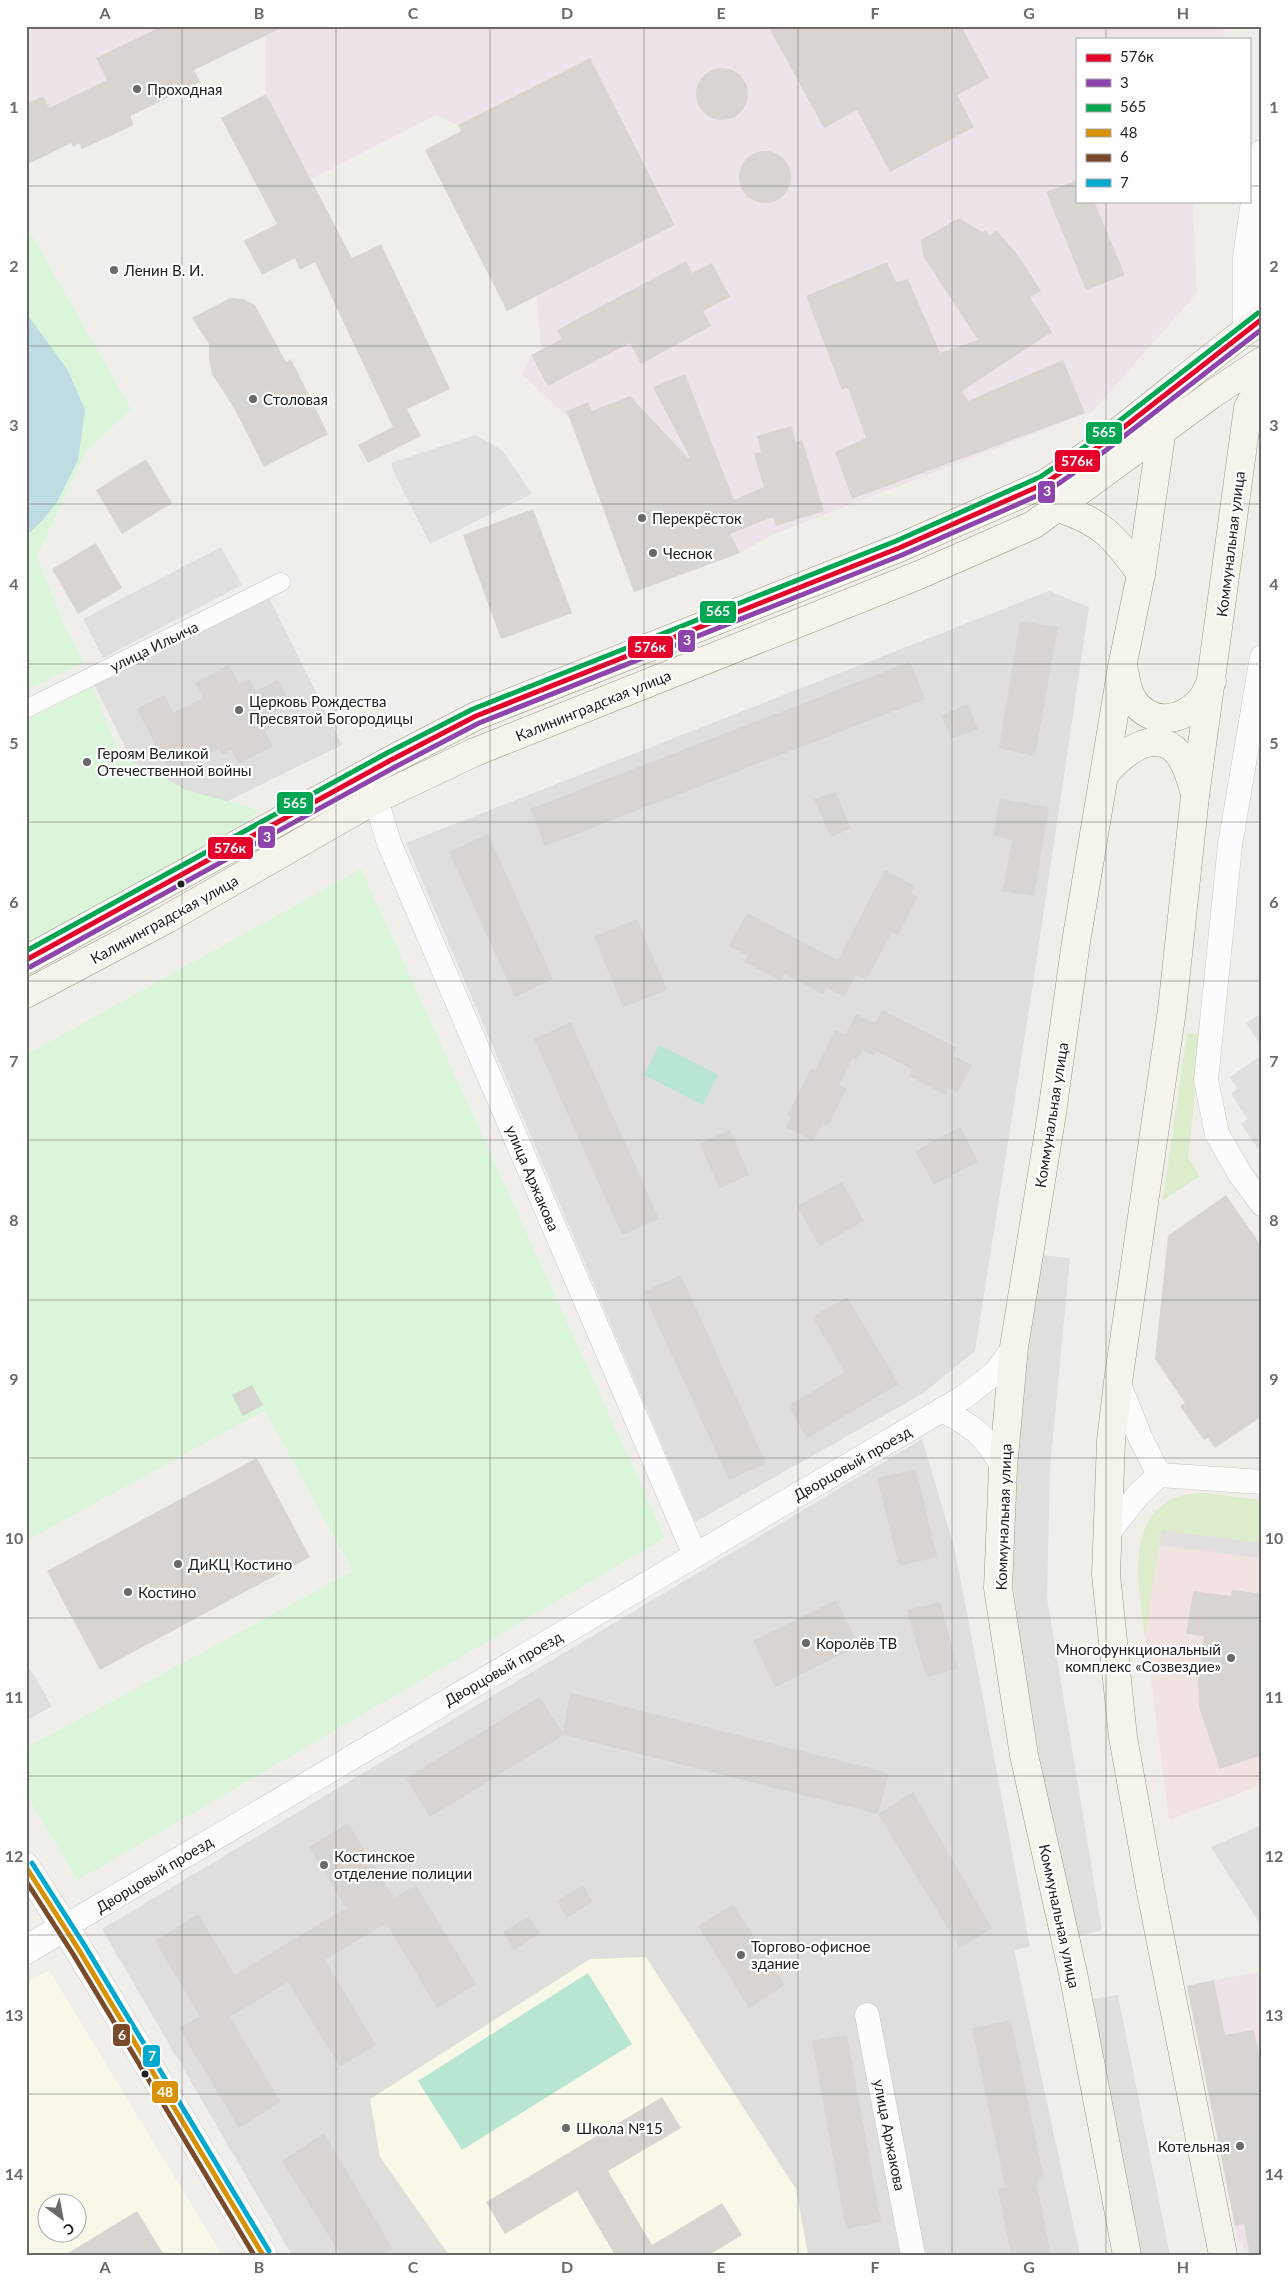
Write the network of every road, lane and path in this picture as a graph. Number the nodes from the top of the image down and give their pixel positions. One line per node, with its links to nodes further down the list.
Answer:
1 (1262, 154): 2 (street)
2 (1254, 325): 5 (main road, Калининградская улица)
3 (1262, 361): 6 (main road, Калининградская улица)
4 (1262, 381): 7 (main road)
5 (1167, 394): 6 (main road); 8 (main road); 19 (main road, Калининградская улица)
6 (1210, 395): 7 (main road); 8 (main road, Калининградская улица)
7 (1248, 408): 14 (main road, Коммунальная улица)
8 (1164, 429): 9 (main road, Калининградская улица); 10 (main road, Коммунальная улица)
9 (1058, 508): 10 (main road); 18 (main road, Калининградская улица)
10 (1141, 574): 13 (main road, Коммунальная улица)
11 (281, 582): 15 (street, улица Ильича)
12 (1262, 657): 21 (street)
13 (1122, 667): 14 (main road, Коммунальная улица); 16 (main road, Коммунальная улица)
14 (1212, 680): 17 (main road, Коммунальная улица)
15 (26, 709)
16 (1105, 774): 17 (main road, Коммунальная улица); 22 (main road, Коммунальная улица)
17 (1195, 796): 23 (main road, Коммунальная улица)
18 (376, 799): 20 (main road, Калининградская улица); 29 (street, улица Аржакова)
19 (26, 960)
20 (26, 994)
21 (1262, 1204)
22 (1014, 1347): 24 (street, Дворцовый проезд); 25 (main road, Коммунальная улица)
23 (1118, 1382): 26 (street, Коммунальная улица); 28 (main road, Коммунальная улица)
24 (942, 1410): 25 (street); 29 (street, Дворцовый проезд)
25 (1004, 1468): 36 (main road, Коммунальная улица)
26 (1159, 1475): 27 (street); 28 (street)
27 (1262, 1482)
28 (1107, 1534): 37 (main road, Коммунальная улица)
29 (695, 1555): 31 (street, Дворцовый проезд)
30 (26, 1867): 31 (street)
31 (64, 1927): 32 (street); 34 (street)
32 (26, 1950)
33 (867, 2015): 35 (street, улица Аржакова)
34 (263, 2255)
35 (914, 2255)
36 (1127, 2255)
37 (1224, 2255)

